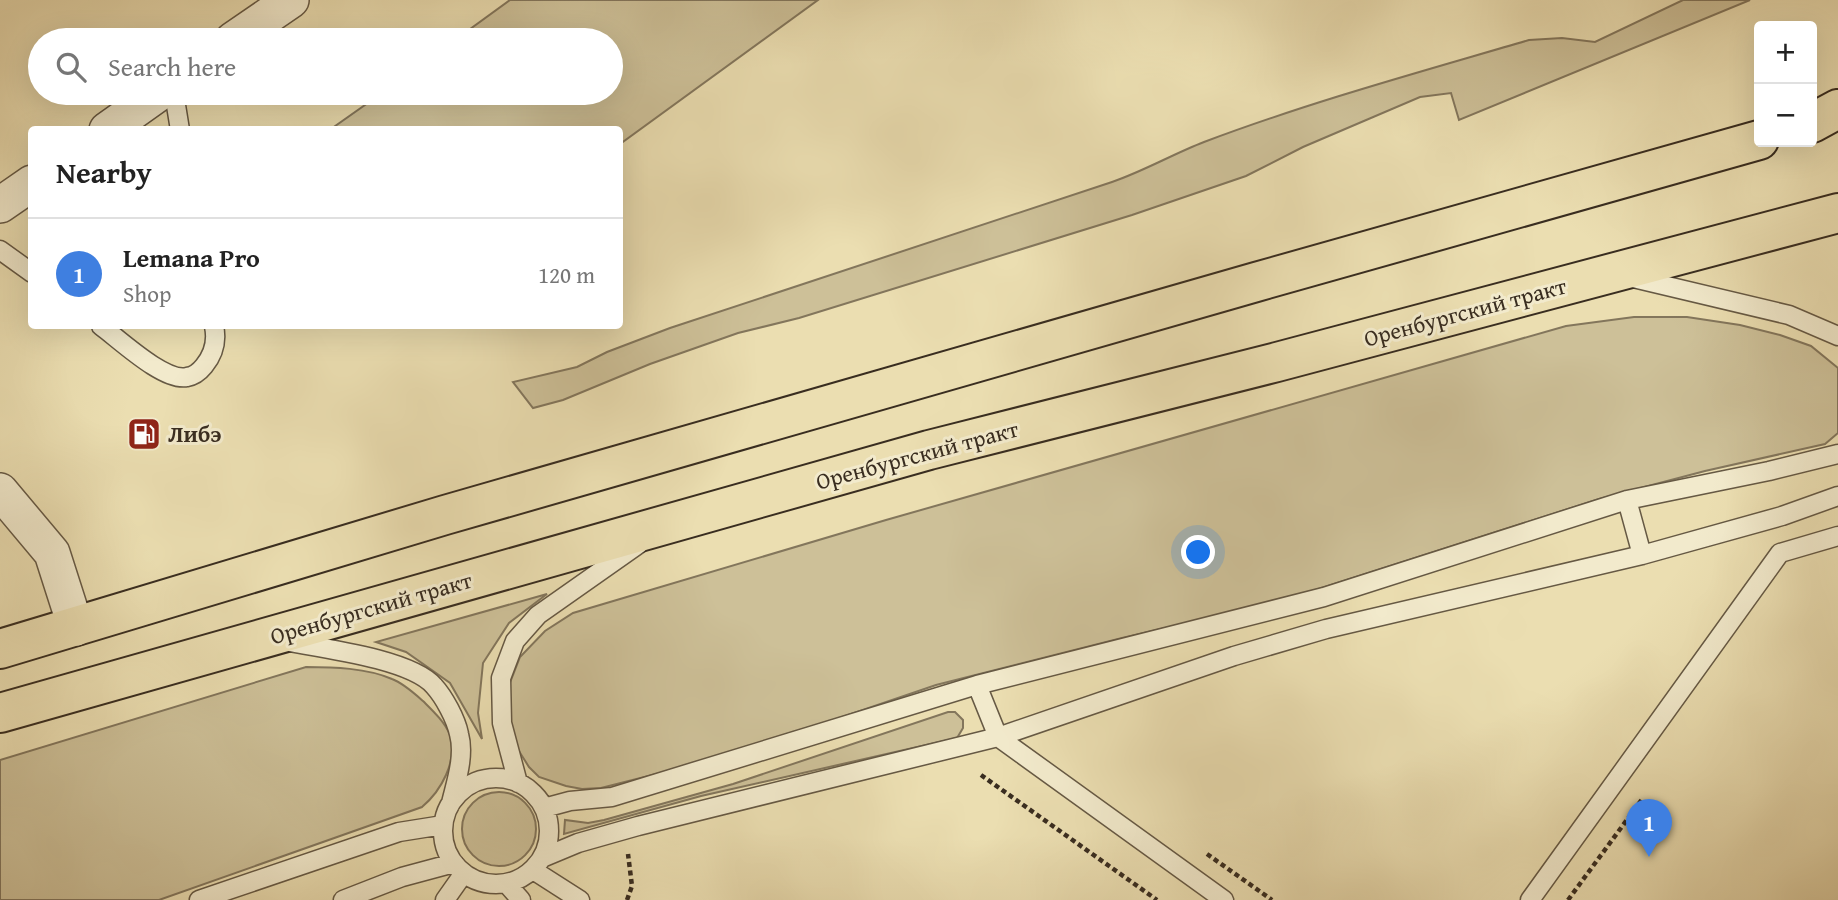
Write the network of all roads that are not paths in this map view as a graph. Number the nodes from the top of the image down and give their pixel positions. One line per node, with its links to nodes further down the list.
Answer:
1 (291, 0): 2 (street)
2 (250, 28)
3 (142, 105): 9 (street)
4 (175, 105): 10 (lane)
5 (1838, 109): 7 (main road)
6 (1838, 120): 8 (main road)
7 (1817, 122)
8 (1817, 124)
9 (113, 126)
10 (179, 126)
11 (1754, 142): 28 (main road)
12 (28, 186): 13 (street)
13 (0, 205)
14 (1833, 215): 17 (main road, Оренбургский тракт)
15 (0, 250): 16 (lane)
16 (28, 270)
17 (1612, 273): 20 (lane); 25 (main road, Оренбургский тракт)
18 (104, 329): 19 (lane)
19 (215, 329)
20 (1838, 337)
21 (1838, 454): 24 (lane)
22 (0, 491): 28 (street)
23 (1838, 496): 27 (lane)
24 (1627, 500): 27 (lane); 31 (lane)
25 (670, 523): 29 (main road, Оренбургский тракт); 34 (lane)
26 (1838, 536): 47 (lane)
27 (1642, 555): 33 (lane)
28 (76, 628): 30 (main road)
29 (267, 638): 32 (main road, Оренбургский тракт); 35 (lane)
30 (0, 649)
31 (976, 685): 33 (lane); 36 (lane)
32 (0, 713)
33 (998, 737): 38 (lane); 46 (lane)
34 (518, 783): 35 (lane); 36 (lane)
35 (450, 805): 37 (lane)
36 (544, 808): 38 (lane)
37 (443, 825): 39 (lane); 41 (lane)
38 (538, 864): 40 (lane); 45 (lane)
39 (459, 868): 40 (lane); 42 (lane); 43 (lane)
40 (506, 883): 44 (lane)
41 (199, 900)
42 (343, 900)
43 (444, 900)
44 (521, 900)
45 (580, 900)
46 (1224, 900)
47 (1530, 900)

